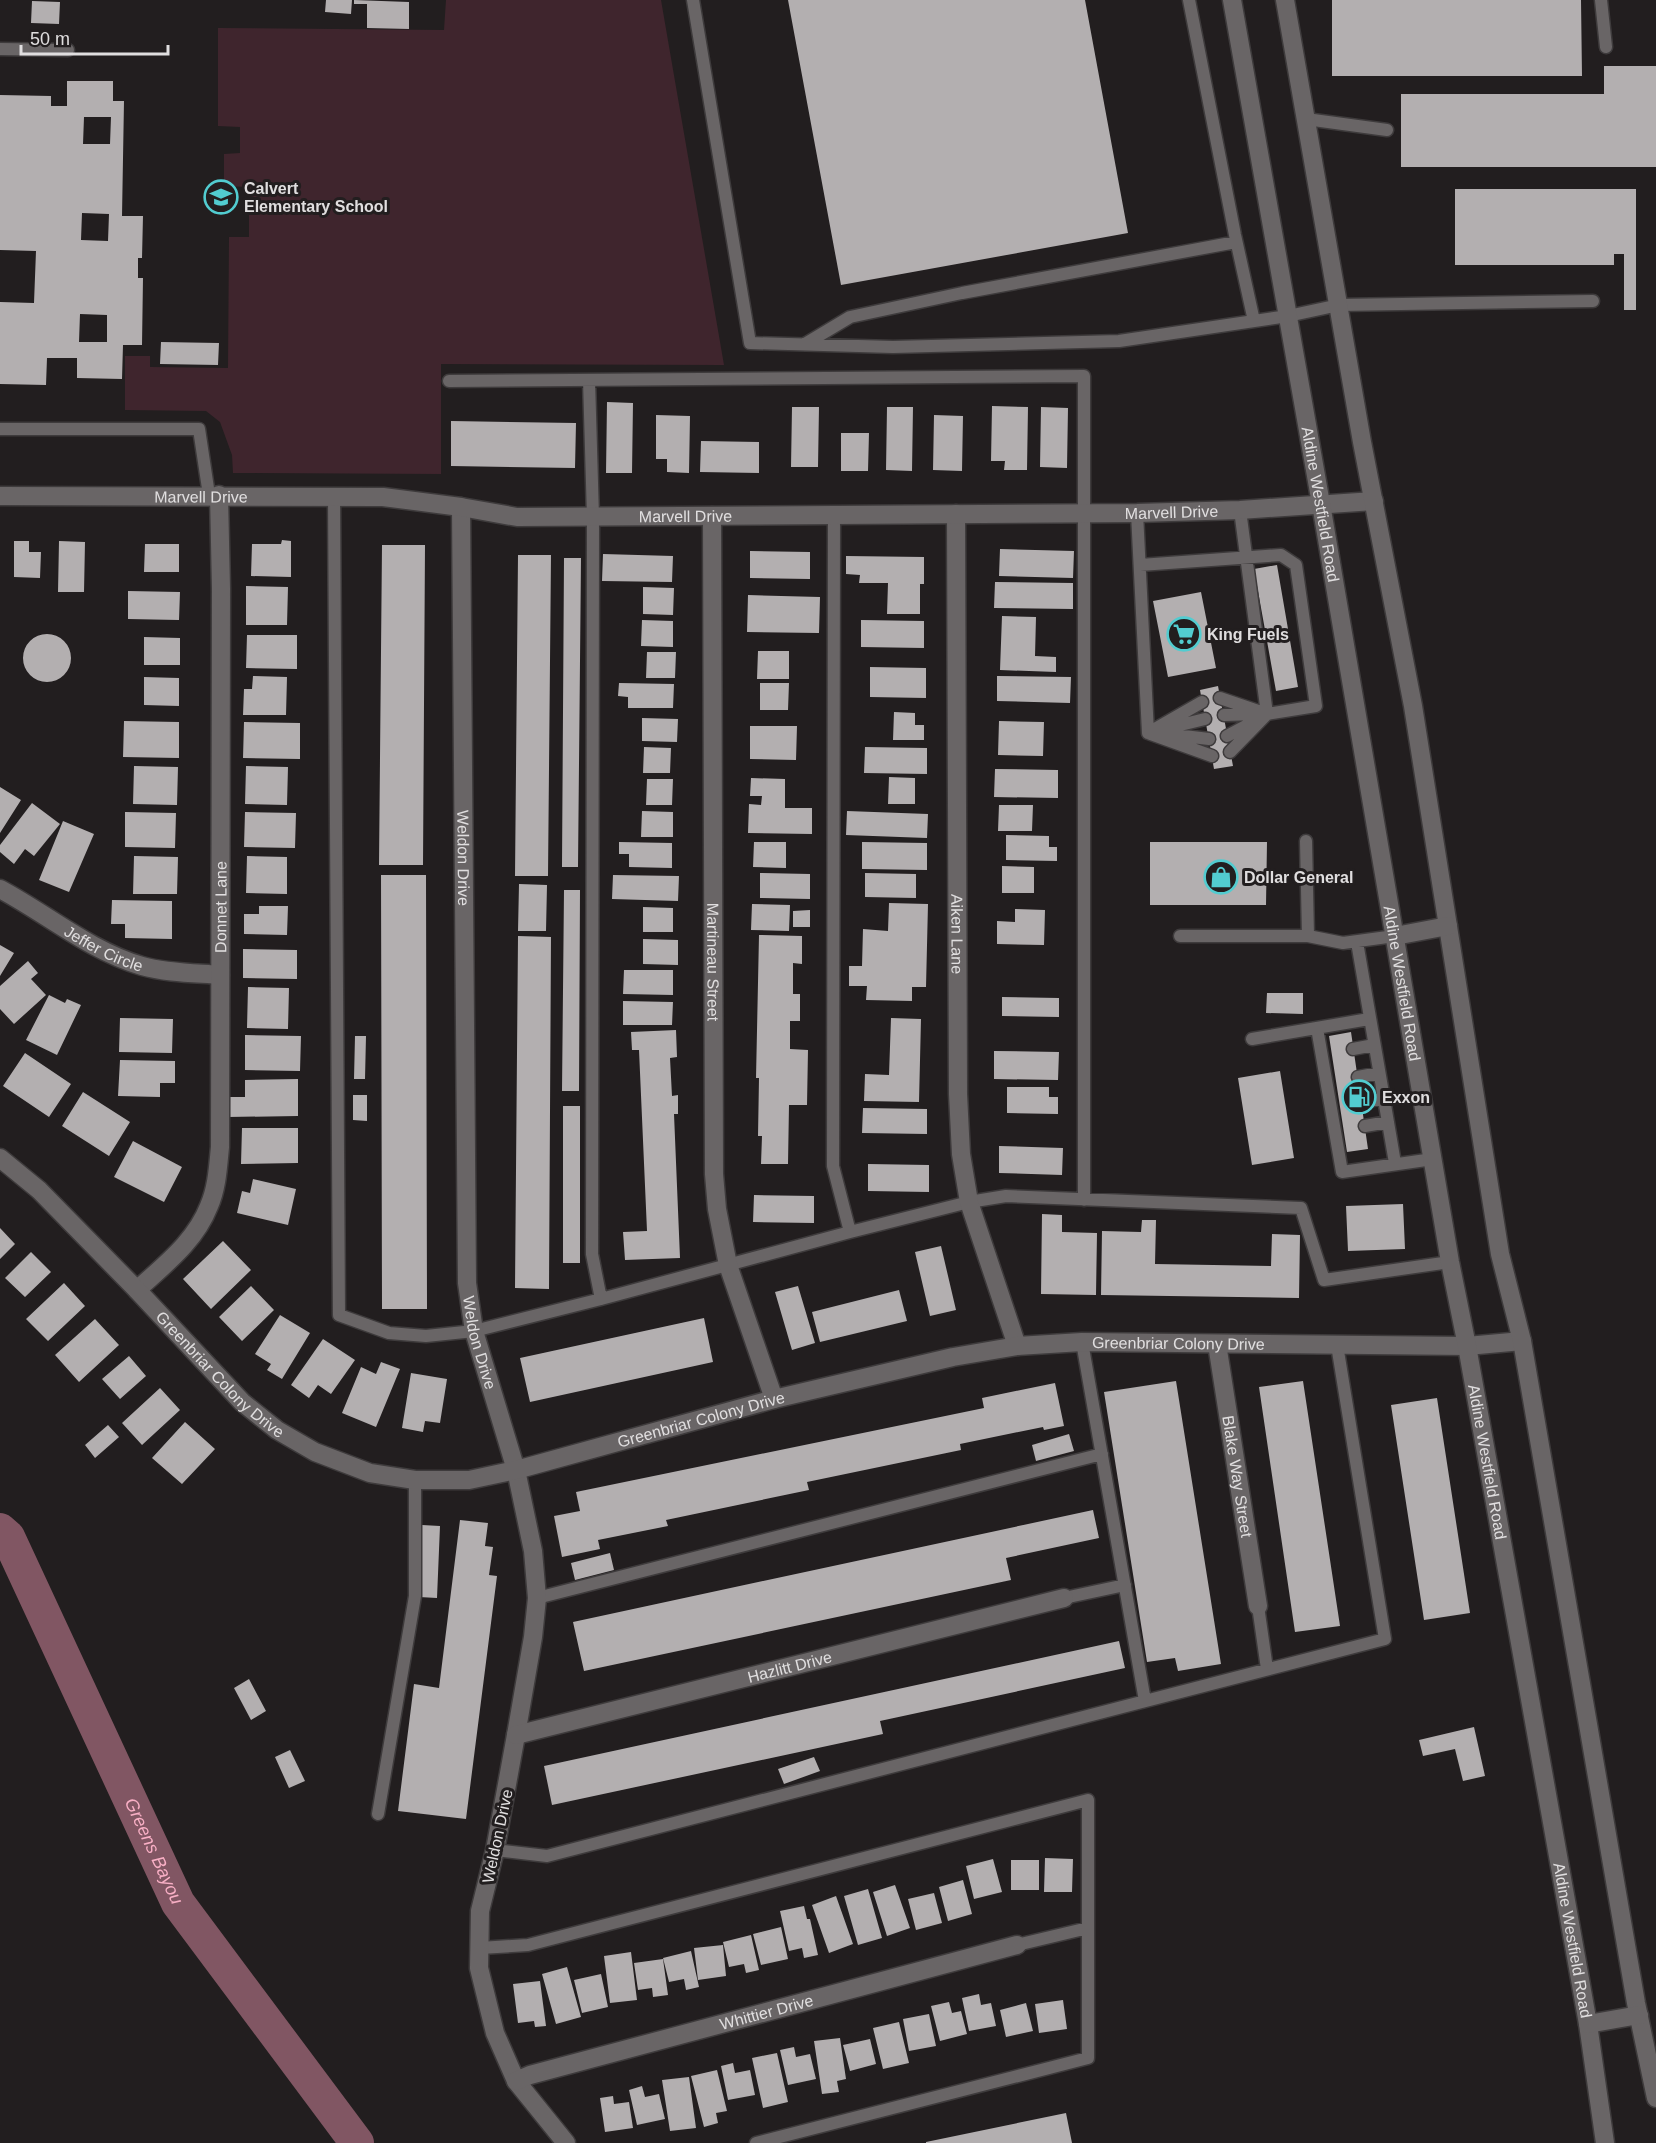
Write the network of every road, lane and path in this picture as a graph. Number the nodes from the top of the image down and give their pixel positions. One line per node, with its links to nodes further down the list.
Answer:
1 (693, 0): 16 (lane)
2 (1189, 0): 11 (lane)
3 (1232, 0): 14 (street, Aldine Westfield Road)
4 (1285, 0): 9 (street)
5 (1601, 0): 6 (lane)
6 (1606, 47)
7 (0, 49): 8 (lane)
8 (68, 50)
9 (1306, 119): 10 (lane); 13 (street)
10 (1387, 130)
11 (1236, 242): 15 (lane); 16 (lane)
12 (1593, 301): 13 (lane)
13 (1339, 305): 14 (lane); 23 (street)
14 (1288, 316): 15 (lane); 24 (street, Aldine Westfield Road)
15 (1254, 321): 16 (lane)
16 (805, 345)
17 (589, 380): 18 (lane); 27 (lane); 31 (lane)
18 (449, 381)
19 (0, 429): 20 (lane)
20 (214, 495): 21 (street, Marvell Drive); 22 (street, Marvell Drive); 52 (street, Donnet Lane)
21 (0, 496)
22 (334, 497): 25 (street, Marvell Drive); 74 (lane)
23 (1374, 501): 24 (street, Marvell Drive); 47 (street)
24 (1321, 504): 26 (street, Marvell Drive); 50 (street, Aldine Westfield Road)
25 (461, 507): 31 (street, Marvell Drive); 74 (street, Weldon Drive)
26 (1240, 510): 28 (street, Marvell Drive); 33 (lane)
27 (1084, 513): 28 (street, Marvell Drive); 29 (street, Marvell Drive); 67 (lane)
28 (1137, 513): 34 (lane)
29 (956, 514): 30 (street, Marvell Drive); 68 (street, Aiken Lane)
30 (834, 515): 32 (street, Marvell Drive); 69 (lane)
31 (593, 516): 32 (street, Marvell Drive); 73 (lane)
32 (712, 516): 71 (street, Martineau Street)
33 (1246, 558): 34 (lane); 37 (lane); 37 (lane)
34 (1140, 565): 40 (lane)
35 (1220, 698): 37 (lane)
36 (1202, 702): 40 (lane)
37 (1268, 714): 38 (lane); 41 (lane); 43 (lane)
38 (1224, 715)
39 (1205, 719): 40 (lane)
40 (1148, 733): 42 (lane); 44 (lane)
41 (1227, 736)
42 (1209, 739)
43 (1230, 752)
44 (1212, 756)
45 (1306, 841): 49 (lane)
46 (0, 889): 52 (street, Jeffer Circle)
47 (1448, 926): 50 (street); 75 (street)
48 (1180, 936): 49 (lane)
49 (1308, 936): 51 (lane)
50 (1395, 936): 51 (lane); 65 (street, Aldine Westfield Road)
51 (1356, 942): 53 (lane)
52 (220, 975): 72 (street, Donnet Lane)
53 (1369, 1019): 54 (lane); 56 (lane)
54 (1317, 1028): 55 (lane); 66 (lane)
55 (1252, 1038)
56 (1374, 1045): 57 (lane); 58 (lane)
57 (1353, 1049)
58 (1379, 1073): 59 (lane); 60 (lane)
59 (1358, 1077)
60 (1384, 1098): 61 (lane); 62 (lane)
61 (1361, 1102)
62 (1388, 1122): 63 (lane); 66 (lane)
63 (1365, 1126)
64 (0, 1158): 72 (street, Greenbriar Colony Drive)
65 (1433, 1159): 66 (lane); 70 (street, Aldine Westfield Road)
66 (1395, 1163)
67 (1084, 1200): 68 (lane); 70 (lane)
68 (969, 1202): 69 (lane); 79 (street, Aiken Lane)
69 (850, 1232): 71 (lane)
70 (1450, 1262): 80 (street, Aldine Westfield Road)
71 (728, 1265): 73 (lane); 81 (street, Martineau Street)
72 (137, 1290): 84 (street, Greenbriar Colony Drive)
73 (602, 1299): 74 (lane)
74 (474, 1331): 83 (street, Weldon Drive)
75 (1522, 1341): 80 (street, Greenbriar Colony Drive); 97 (street)
76 (1082, 1342): 77 (street, Greenbriar Colony Drive); 79 (street, Greenbriar Colony Drive); 82 (lane)
77 (1217, 1344): 78 (street, Greenbriar Colony Drive); 88 (street, Blake Way Street)
78 (1337, 1345): 80 (street, Greenbriar Colony Drive); 89 (lane)
79 (1017, 1346): 81 (street, Greenbriar Colony Drive)
80 (1467, 1346): 98 (street, Aldine Westfield Road)
81 (774, 1399): 83 (street, Greenbriar Colony Drive)
82 (1102, 1454): 85 (lane); 86 (lane)
83 (516, 1470): 84 (street, Greenbriar Colony Drive); 86 (street, Weldon Drive)
84 (415, 1480): 92 (lane)
85 (1125, 1585): 87 (lane); 90 (lane)
86 (537, 1598): 91 (street, Weldon Drive)
87 (1064, 1598): 91 (street, Hazlitt Drive)
88 (1258, 1606): 89 (lane)
89 (1267, 1669): 90 (lane)
90 (1145, 1701): 93 (lane)
91 (516, 1735): 93 (street, Weldon Drive)
92 (378, 1814)
93 (495, 1850): 96 (street, Weldon Drive)
94 (1088, 1928): 95 (lane); 96 (lane); 102 (lane)
95 (1017, 1945): 99 (street, Whittier Drive)
96 (480, 1948): 99 (street, Weldon Drive)
97 (1639, 2015): 98 (street); 100 (street)
98 (1588, 2024): 103 (street, Aldine Westfield Road)
99 (516, 2081): 101 (street, Weldon Drive)
100 (1656, 2098)
101 (566, 2143)
102 (756, 2143)
103 (1605, 2143)

